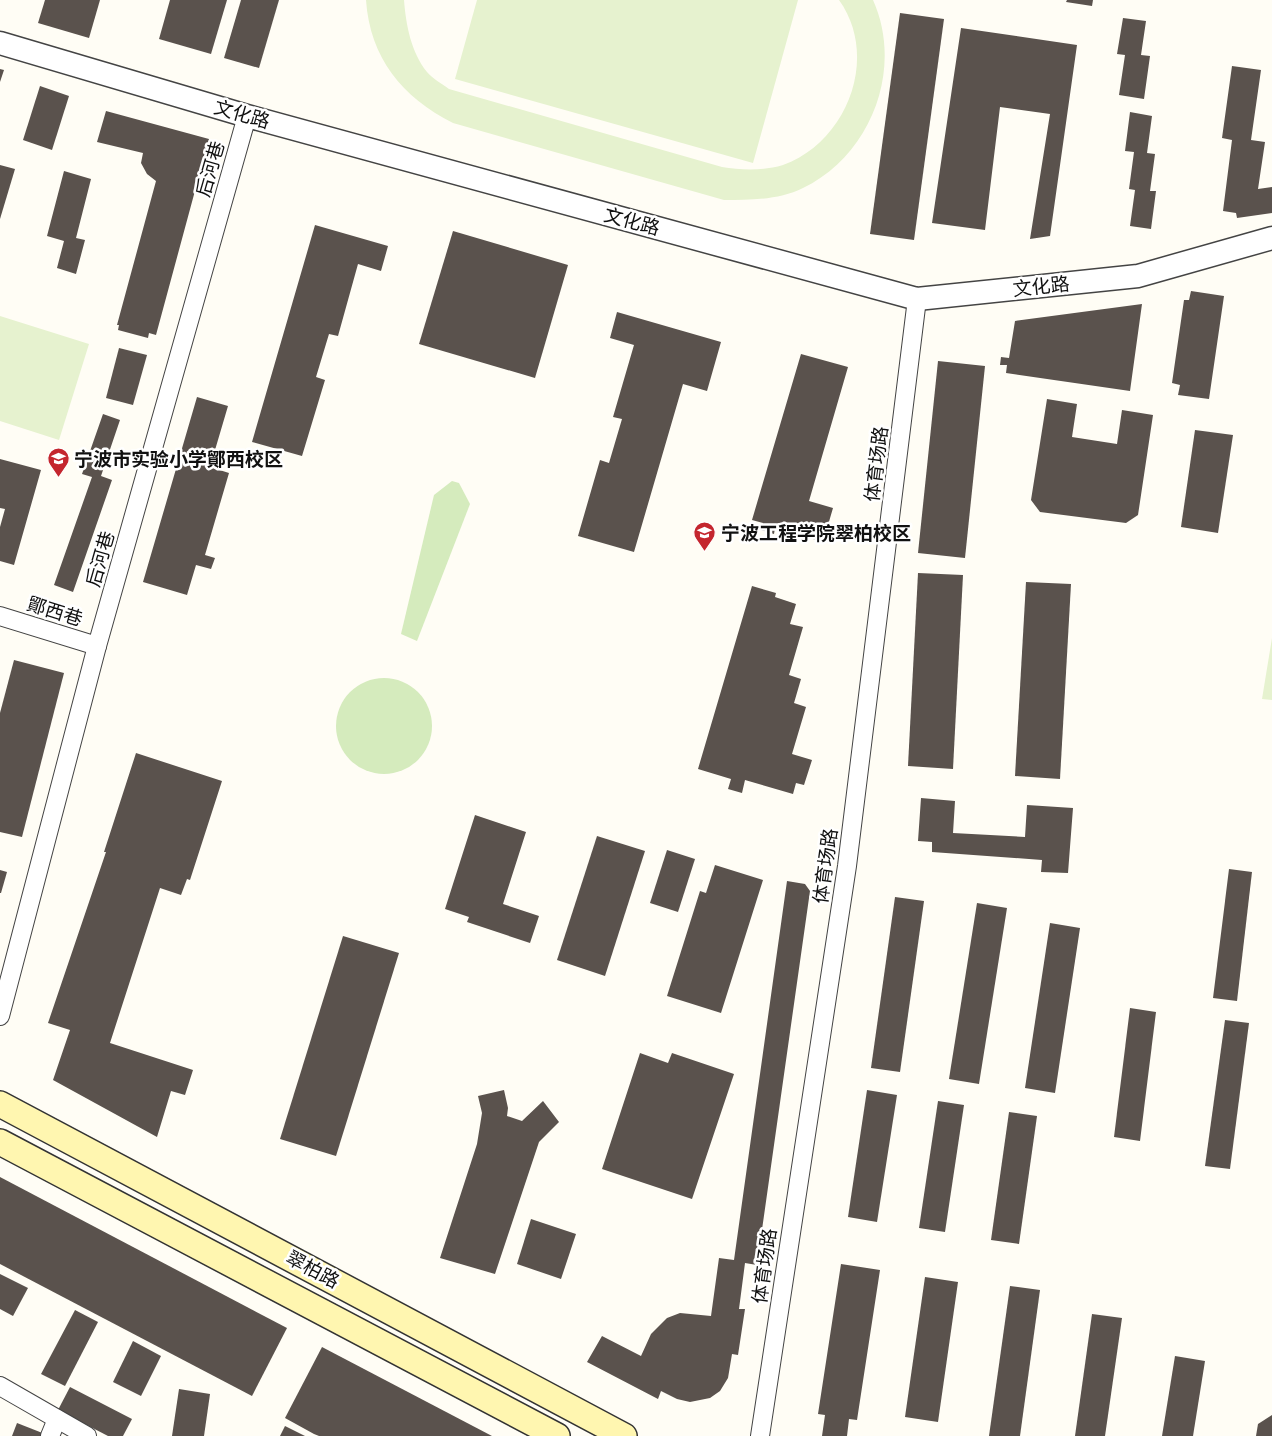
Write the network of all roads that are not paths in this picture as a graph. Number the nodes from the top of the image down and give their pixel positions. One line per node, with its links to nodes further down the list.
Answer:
1 (0, 43): 2 (street, 文化路)
2 (247, 116): 4 (street, 文化路); 6 (street, 后河巷)
3 (1272, 238): 4 (street, 文化路)
4 (917, 299): 16 (street, 体育场路)
5 (0, 616): 6 (street, 鄮西巷)
6 (97, 646): 7 (street, 后河巷)
7 (0, 1016)
8 (0, 1104): 15 (main road, 翠柏路)
9 (0, 1142): 14 (main road, 翠柏路)
10 (0, 1386): 11 (street)
11 (57, 1419): 12 (street); 13 (street)
12 (50, 1436)
13 (87, 1436)
14 (557, 1436)
15 (624, 1436)
16 (760, 1436)

